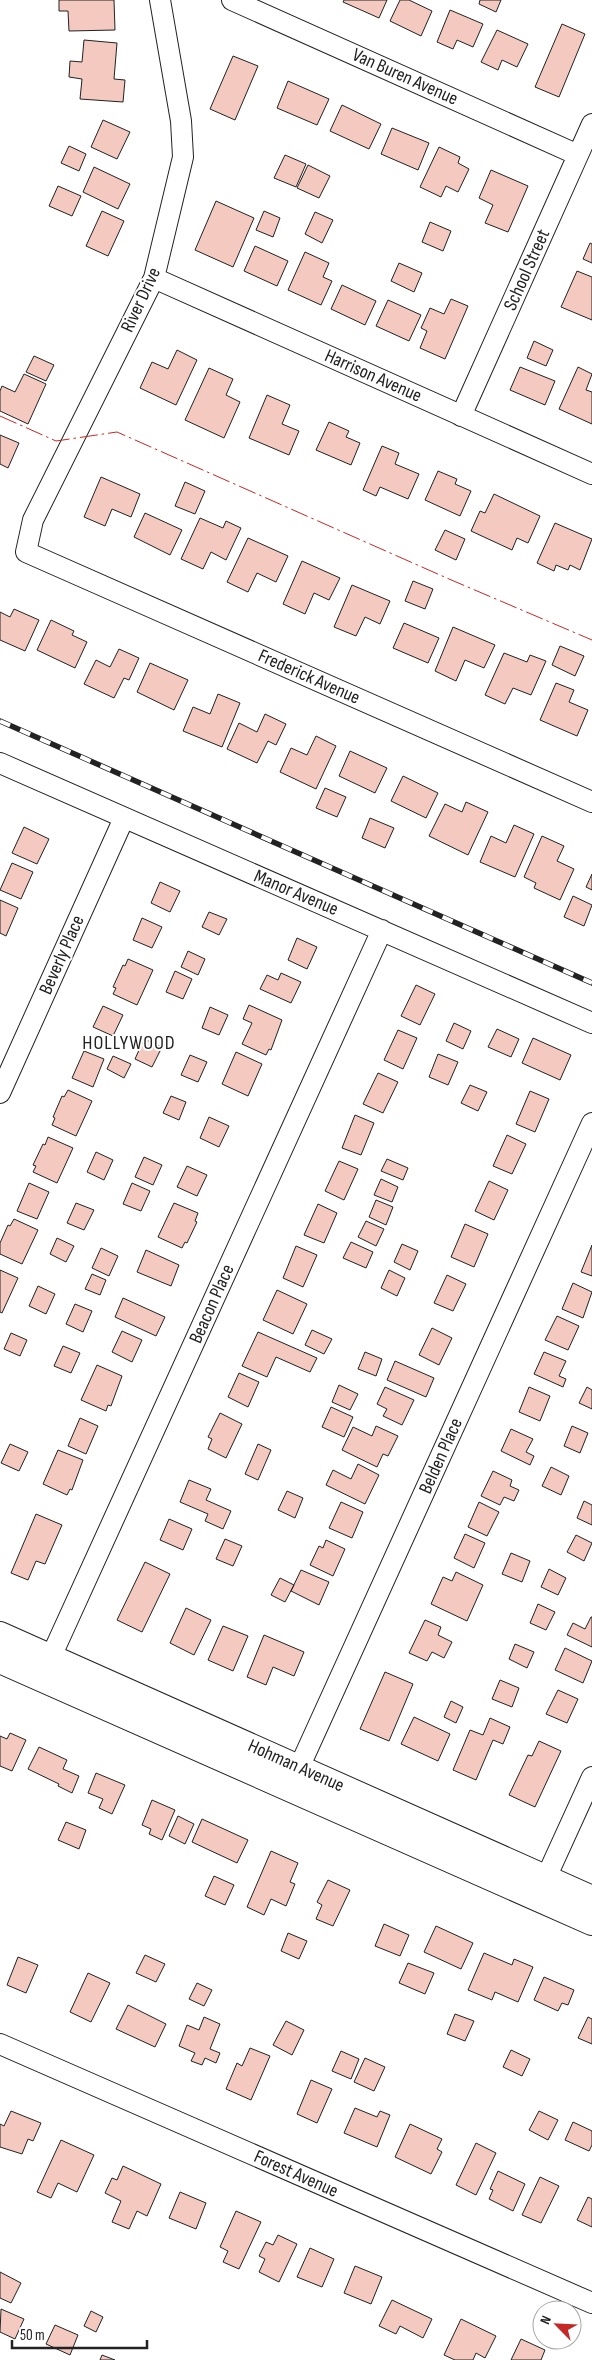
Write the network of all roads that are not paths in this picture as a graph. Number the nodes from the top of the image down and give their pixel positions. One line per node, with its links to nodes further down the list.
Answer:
1 (160, 0): 5 (street, River Drive)
2 (232, 0): 4 (street, Van Buren Avenue)
3 (592, 124): 4 (street, School Street)
4 (578, 155): 6 (street, School Street)
5 (154, 278): 6 (street, Harrison Avenue); 8 (street, River Drive)
6 (462, 416): 7 (street, Harrison Avenue)
7 (592, 474)
8 (26, 552): 10 (street, Frederick Avenue)
9 (0, 763): 11 (street, Manor Avenue)
10 (592, 802)
11 (124, 818): 12 (street, Manor Avenue); 14 (street, Beverly Place)
12 (382, 930): 13 (street, Manor Avenue); 18 (street, Beacon Place)
13 (592, 1023)
14 (0, 1093)
15 (592, 1123): 20 (street, Belden Place)
16 (0, 1635): 18 (main road, Hohman Avenue)
17 (0, 1660): 18 (main road, Hohman Avenue)
18 (46, 1668): 20 (main road, Hohman Avenue)
19 (592, 1777): 21 (street)
20 (294, 1778): 21 (main road, Hohman Avenue)
21 (542, 1888): 22 (main road, Hohman Avenue); 23 (main road, Hohman Avenue)
22 (592, 1899)
23 (592, 1922)
24 (0, 2044): 25 (street, Forest Avenue)
25 (592, 2303)

